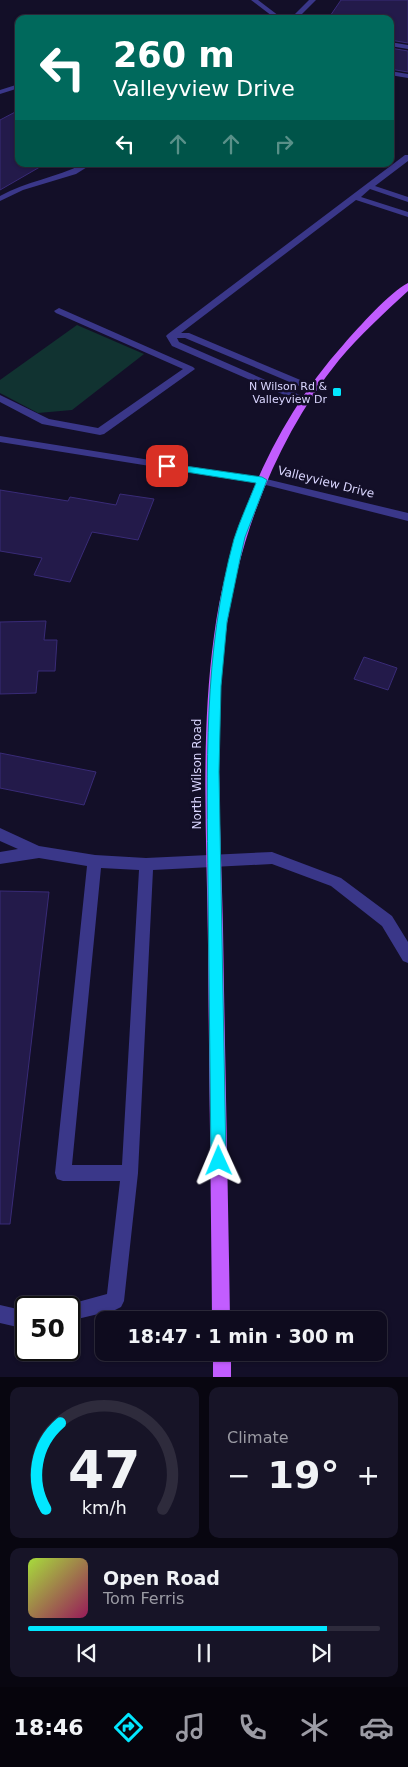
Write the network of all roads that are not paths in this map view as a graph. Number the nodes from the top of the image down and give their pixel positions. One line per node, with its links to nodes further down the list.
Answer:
1 (254, 0): 3 (street)
2 (314, 0): 4 (street)
3 (275, 15)
4 (297, 15)
5 (394, 45): 6 (street)
6 (408, 47)
7 (394, 74): 8 (street)
8 (408, 76)
9 (15, 87): 10 (street)
10 (0, 92)
11 (408, 157): 13 (street)
12 (82, 167): 15 (street)
13 (368, 186): 14 (street); 16 (street)
14 (354, 197): 17 (street); 20 (street)
15 (0, 199)
16 (408, 200)
17 (408, 215)
18 (408, 286): 23 (main road, North Wilson Road)
19 (59, 311): 22 (street)
20 (171, 336): 21 (street); 23 (street)
21 (205, 357): 22 (street); 25 (street)
22 (190, 369): 24 (street)
23 (314, 388): 25 (main road, North Wilson Road)
24 (0, 398)
25 (306, 401): 27 (main road, North Wilson Road)
26 (0, 439): 27 (street, Valleyview Drive)
27 (262, 480): 28 (street, Valleyview Drive); 32 (main road, North Wilson Road)
28 (408, 517)
29 (0, 834): 30 (street)
30 (39, 852): 31 (street); 33 (street)
31 (0, 858)
32 (214, 860): 34 (street); 35 (street); 38 (main road, North Wilson Road)
33 (95, 861): 34 (street); 36 (street)
34 (146, 864): 36 (street)
35 (408, 956)
36 (130, 1173): 37 (street)
37 (80, 1309)
38 (221, 1311)
39 (0, 1314): 40 (street)
40 (15, 1317)
41 (222, 1361): 42 (main road)
42 (222, 1377)

